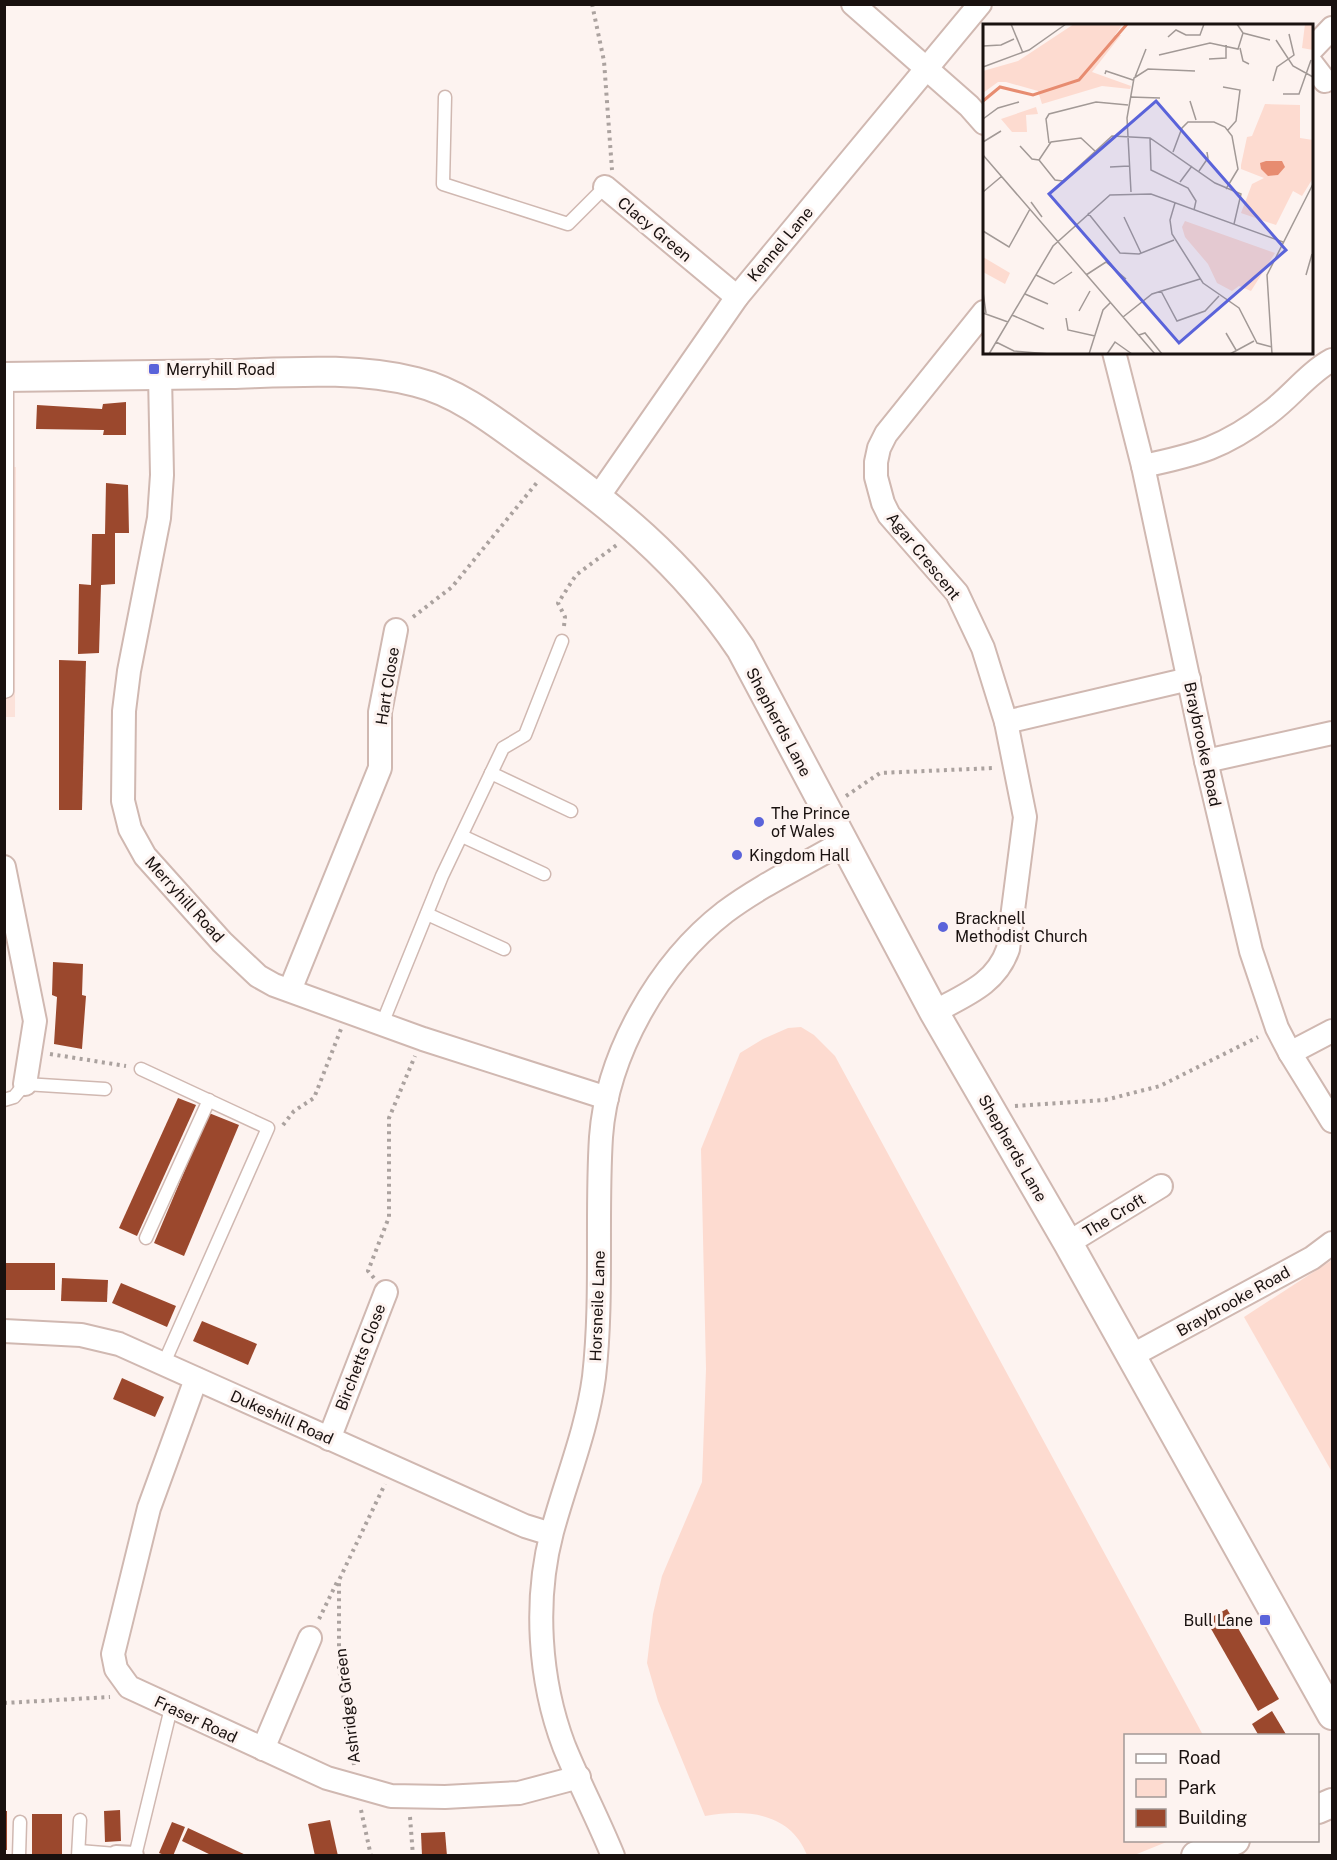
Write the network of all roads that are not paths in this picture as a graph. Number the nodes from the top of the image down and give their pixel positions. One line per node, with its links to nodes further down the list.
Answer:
1 (853, 4): 5 (street)
2 (980, 4): 5 (street, Kennel Lane)
3 (1332, 28): 4 (street)
4 (1313, 48)
5 (926, 68): 7 (street); 9 (street, Kennel Lane)
6 (445, 97): 8 (lane)
7 (983, 122)
8 (605, 187): 9 (street, Clacy Green)
9 (737, 297): 16 (street, Kennel Lane)
10 (983, 313): 24 (street, Agar Crescent)
11 (1115, 354): 15 (street, Braybrooke Road)
12 (1332, 360): 15 (street)
13 (160, 375): 14 (street, Shepherds Lane); 16 (street, Shepherds Lane); 35 (street, Merryhill Road)
14 (6, 376): 17 (lane)
15 (1143, 466): 22 (street, Braybrooke Road)
16 (598, 497): 30 (street, Shepherds Lane)
17 (6, 510): 18 (lane)
18 (6, 573): 19 (lane)
19 (6, 630): 23 (lane)
20 (396, 630): 35 (street, Hart Close)
21 (562, 641): 27 (lane)
22 (1189, 679): 24 (street); 26 (street, Braybrooke Road)
23 (4, 692)
24 (1006, 722): 36 (street, Agar Crescent)
25 (1332, 733): 26 (street)
26 (1206, 761): 39 (street, Braybrooke Road)
27 (491, 773): 28 (lane); 29 (lane)
28 (571, 811)
29 (462, 836): 32 (lane); 33 (lane)
30 (843, 842): 36 (street, Shepherds Lane); 43 (street, Horsneile Lane)
31 (4, 867): 41 (street)
32 (544, 874)
33 (427, 914): 34 (lane); 37 (lane)
34 (504, 949)
35 (290, 990): 37 (street, Merryhill Road)
36 (934, 1012): 49 (street, Shepherds Lane)
37 (382, 1024): 43 (street, Merryhill Road)
38 (1332, 1031): 39 (street)
39 (1290, 1053): 46 (street, Braybrooke Road)
40 (141, 1069): 45 (lane)
41 (25, 1084): 42 (lane); 44 (lane)
42 (105, 1089)
43 (607, 1098): 57 (street, Horsneile Lane)
44 (4, 1100)
45 (209, 1100): 48 (lane); 54 (lane)
46 (1332, 1121)
47 (1161, 1186): 49 (street, The Croft)
48 (146, 1238)
49 (1068, 1243): 53 (street, Shepherds Lane)
50 (1332, 1243): 53 (street, Braybrooke Road)
51 (386, 1292): 56 (street, Birchetts Close)
52 (4, 1332): 54 (street, Dukeshill Road)
53 (1131, 1356): 60 (street, Shepherds Lane)
54 (164, 1363): 55 (street, Dukeshill Road)
55 (196, 1379): 56 (street, Dukeshill Road); 59 (street, Fraser Road)
56 (329, 1439): 57 (street, Dukeshill Road)
57 (551, 1534): 62 (street, Horsneile Lane)
58 (310, 1638): 61 (street, Ashridge Green)
59 (171, 1708): 61 (street, Fraser Road); 68 (lane)
60 (1332, 1715)
61 (263, 1749): 62 (street, Fraser Road)
62 (579, 1777): 70 (street, Horsneile Lane)
63 (80, 1820): 66 (lane)
64 (20, 1822): 69 (lane)
65 (1230, 1842): 71 (street)
66 (79, 1853): 67 (lane)
67 (116, 1854): 68 (street)
68 (135, 1855)
69 (19, 1856)
70 (614, 1856)
71 (1196, 1856)

